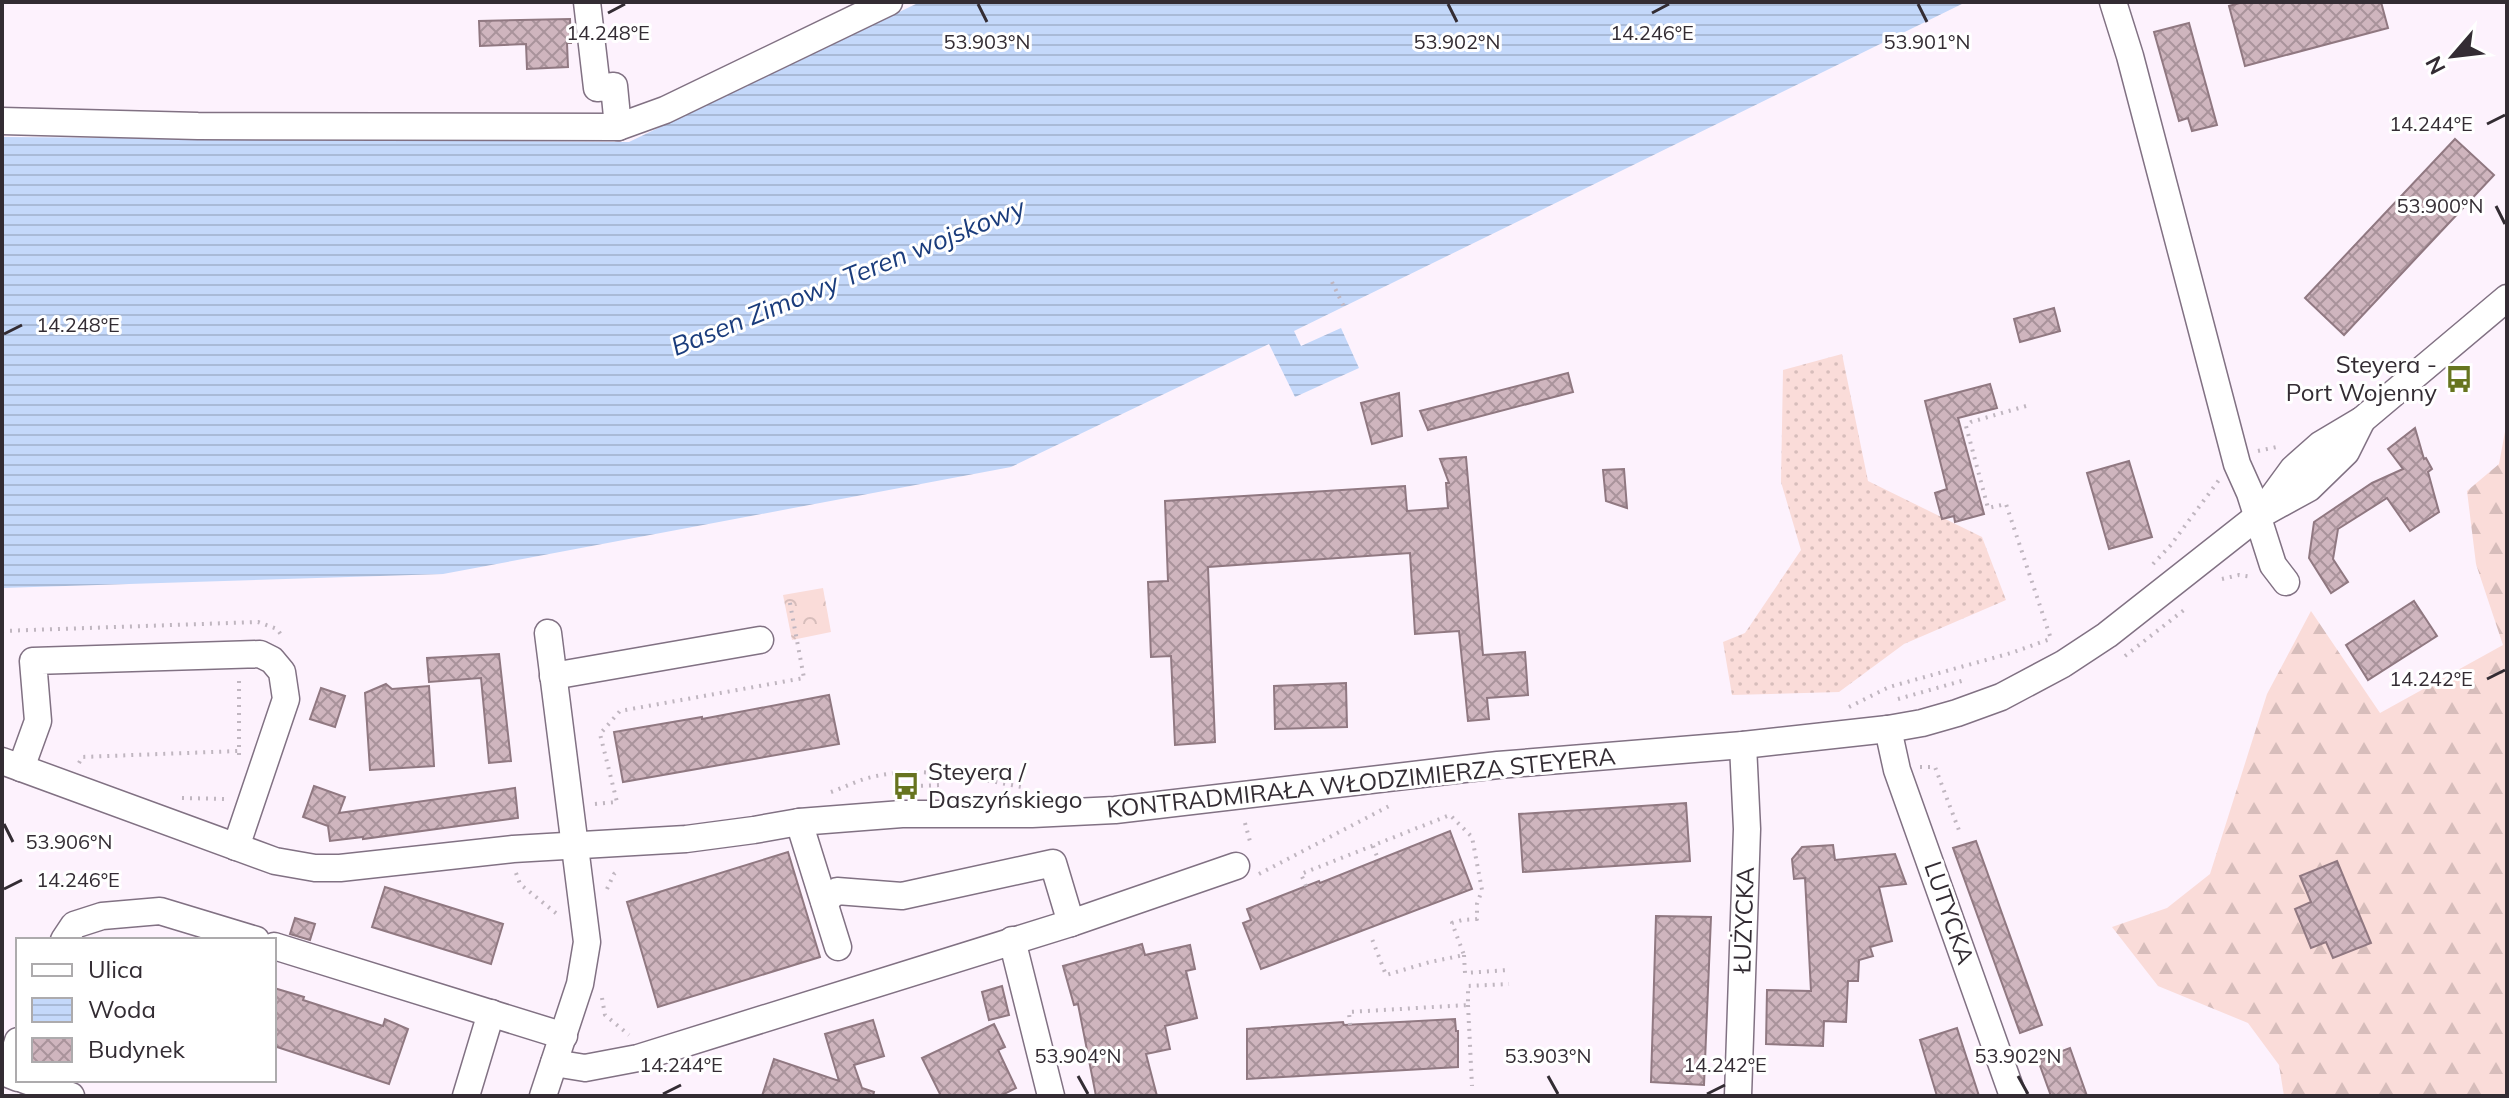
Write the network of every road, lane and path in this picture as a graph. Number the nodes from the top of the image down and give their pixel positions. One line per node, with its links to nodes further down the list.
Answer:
1 (587, 2): 5 (street)
2 (889, 2): 5 (street)
3 (2113, 2): 11 (street)
4 (2, 121): 5 (street)
5 (618, 127)
6 (1332, 282): 8 (path)
7 (2507, 298): 11 (street, KONTRADMIRAŁA WŁODZIMIERZA STEYERA)
8 (1344, 307)
9 (2026, 406): 18 (path)
10 (2226, 472): 12 (path)
11 (2258, 516): 13 (street); 27 (street, KONTRADMIRAŁA WŁODZIMIERZA STEYERA)
12 (2150, 566)
13 (2286, 582)
14 (789, 598): 38 (path)
15 (238, 622): 20 (path)
16 (2065, 632): 18 (path)
17 (548, 633): 21 (street)
18 (2051, 639): 22 (path)
19 (760, 640): 21 (street)
20 (240, 655): 29 (path); 30 (street); 42 (street)
21 (553, 676): 38 (street)
22 (1925, 676): 24 (path); 26 (path)
23 (1965, 680): 24 (path)
24 (1929, 690): 25 (path)
25 (1888, 702)
26 (1840, 710)
27 (1888, 729): 28 (street, KONTRADMIRAŁA WŁODZIMIERZA STEYERA); 74 (street, LUTYCKA)
28 (1743, 745): 39 (street, KONTRADMIRAŁA WŁODZIMIERZA STEYERA); 73 (street, ŁUŻYCKA)
29 (239, 751): 31 (path); 32 (path)
30 (11, 764): 42 (street, KONTRADMIRAŁA WŁODZIMIERZA STEYERA)
31 (78, 765)
32 (239, 765)
33 (1907, 767): 40 (path)
34 (914, 773): 35 (path); 36 (path); 37 (path)
35 (914, 786)
36 (1031, 788)
37 (819, 797)
38 (569, 807): 43 (street)
39 (799, 822): 43 (street, KONTRADMIRAŁA WŁODZIMIERZA STEYERA); 48 (street)
40 (1960, 833)
41 (1373, 846): 44 (path); 47 (path); 57 (path)
42 (236, 847): 43 (street, KONTRADMIRAŁA WŁODZIMIERZA STEYERA)
43 (576, 847): 63 (street)
44 (1378, 859)
45 (514, 865): 49 (path)
46 (1236, 866): 50 (street)
47 (1306, 886)
48 (824, 901): 50 (street); 56 (street)
49 (559, 917)
50 (1071, 923): 54 (street)
51 (65, 938): 52 (street)
52 (249, 938)
53 (1372, 939): 57 (path)
54 (1012, 940): 65 (street); 72 (street)
55 (276, 947): 61 (street)
56 (838, 947)
57 (1464, 955): 58 (path)
58 (1508, 970)
59 (1509, 984): 60 (path)
60 (1468, 1005): 62 (path); 68 (path)
61 (491, 1013): 63 (street); 70 (street)
62 (1350, 1025)
63 (564, 1036): 65 (street)
64 (16, 1048): 66 (street)
65 (554, 1063): 71 (street)
66 (16, 1077)
67 (31, 1082): 69 (street)
68 (1472, 1086)
69 (71, 1096)
70 (466, 1096)
71 (543, 1096)
72 (1051, 1096)
73 (1738, 1096)
74 (2013, 1096)

